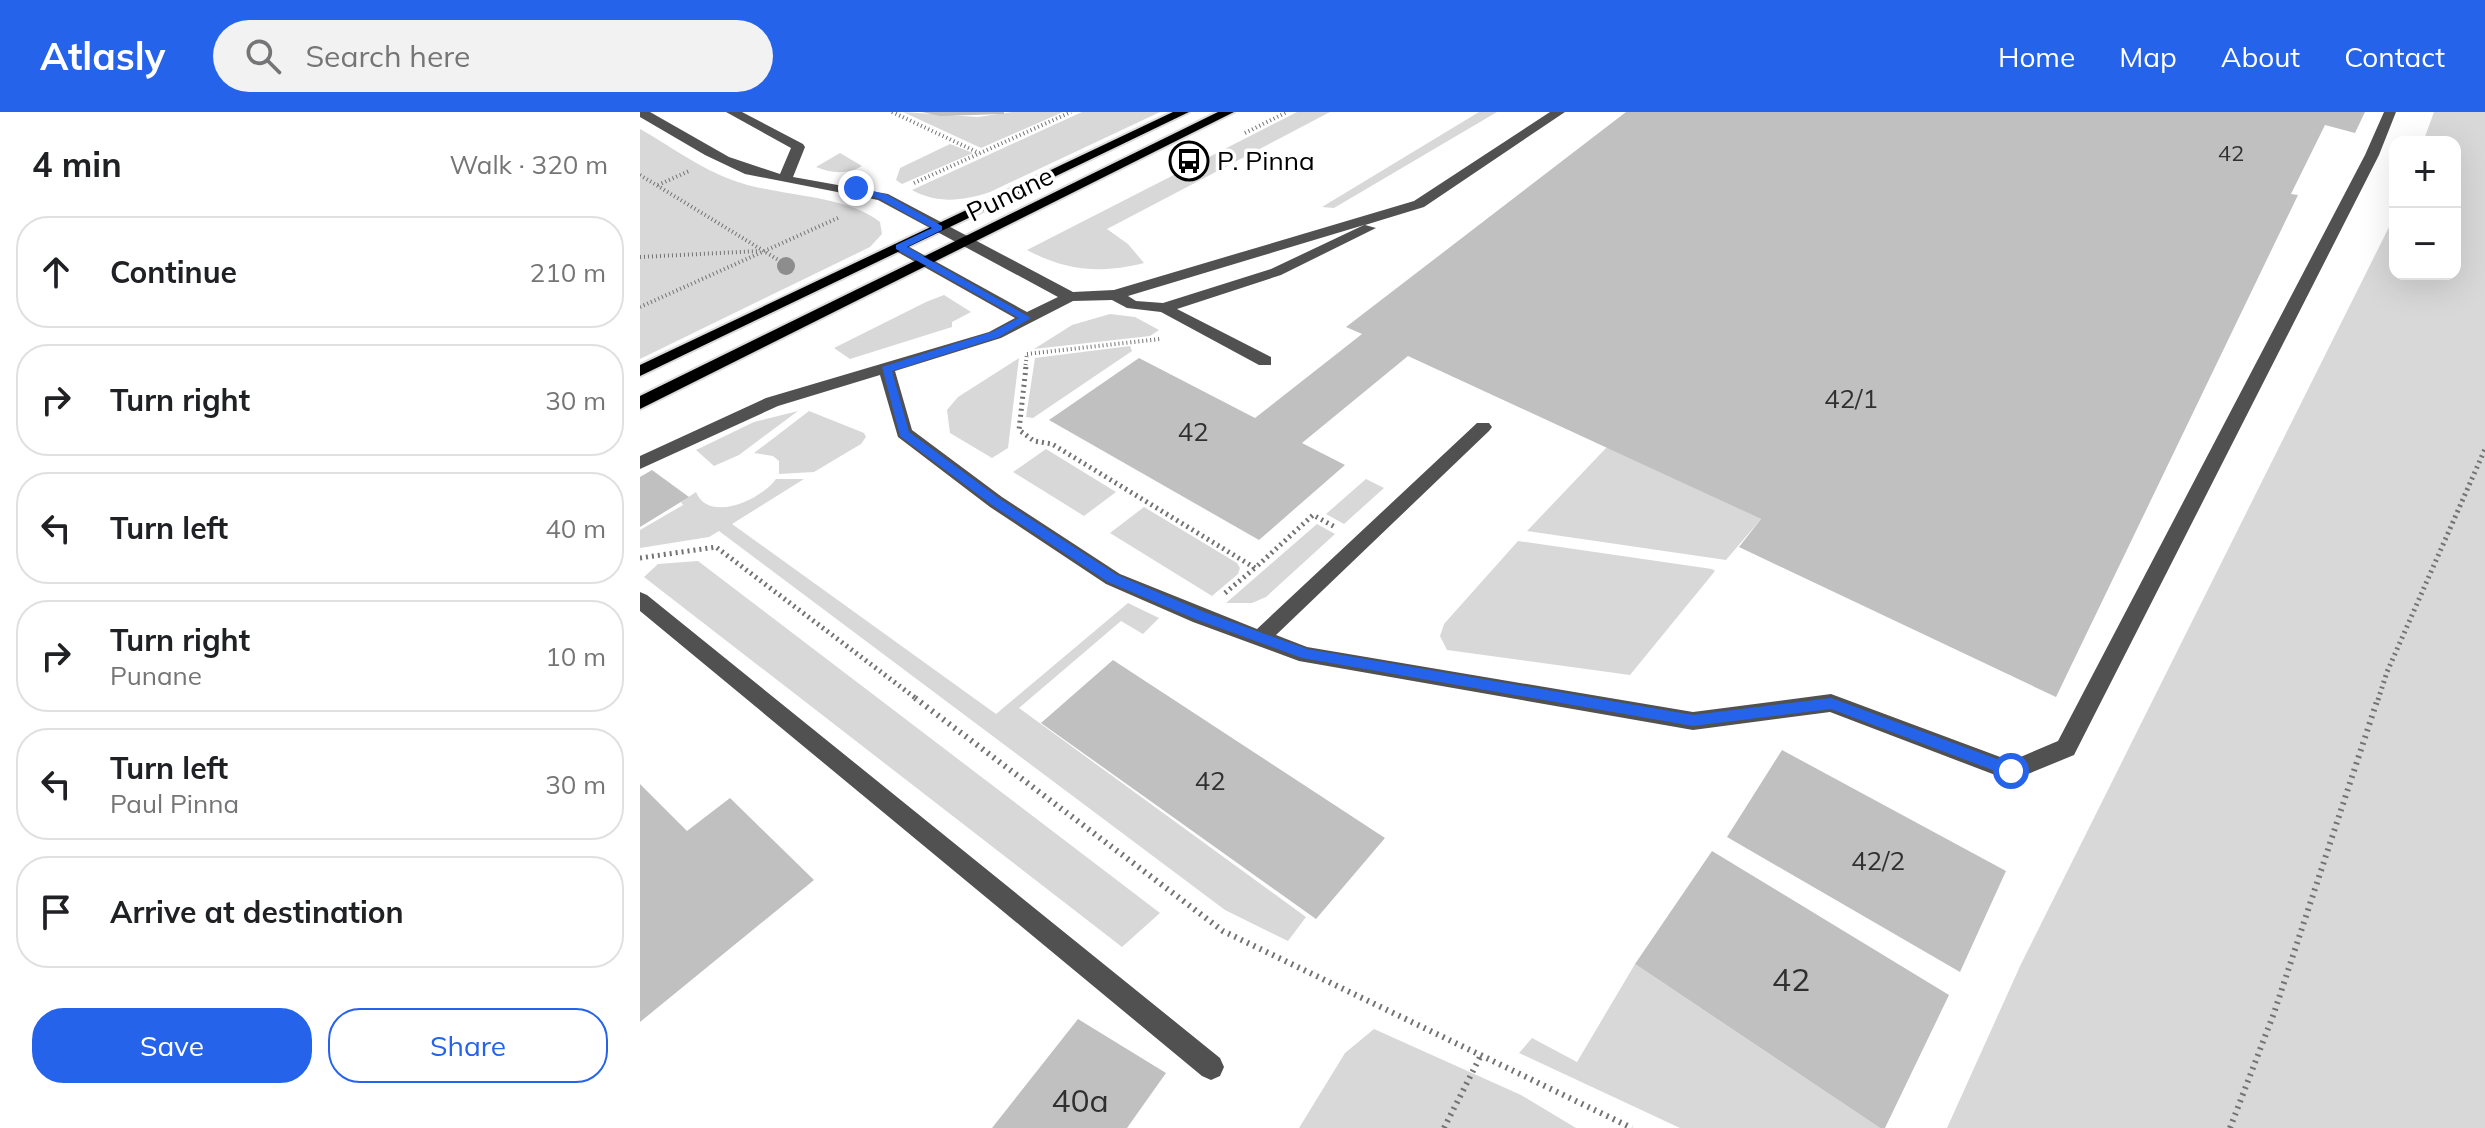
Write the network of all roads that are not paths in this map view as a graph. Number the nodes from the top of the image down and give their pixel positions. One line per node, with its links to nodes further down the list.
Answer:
1 (641, 112): 7 (street)
2 (732, 112): 7 (street)
3 (1183, 112): 9 (main road, Punane)
4 (1228, 112): 10 (main road, Punane)
5 (1559, 112): 8 (street)
6 (2390, 112): 24 (street)
7 (785, 179): 9 (street)
8 (1419, 204): 13 (street); 15 (street)
9 (939, 228): 10 (street); 11 (main road, Punane)
10 (966, 242): 12 (main road, Punane); 14 (street)
11 (899, 247): 12 (street); 19 (main road, Punane)
12 (926, 262): 16 (street); 20 (main road, Punane)
13 (1115, 295): 14 (street); 15 (street)
14 (1070, 297): 16 (street)
15 (1164, 308): 17 (street)
16 (1026, 318): 18 (street)
17 (1265, 361)
18 (886, 369): 22 (street); 24 (street)
19 (640, 371)
20 (640, 403)
21 (1483, 427): 24 (street)
22 (640, 463)
23 (640, 600): 25 (street)
24 (1260, 638)
25 (1211, 1067)

